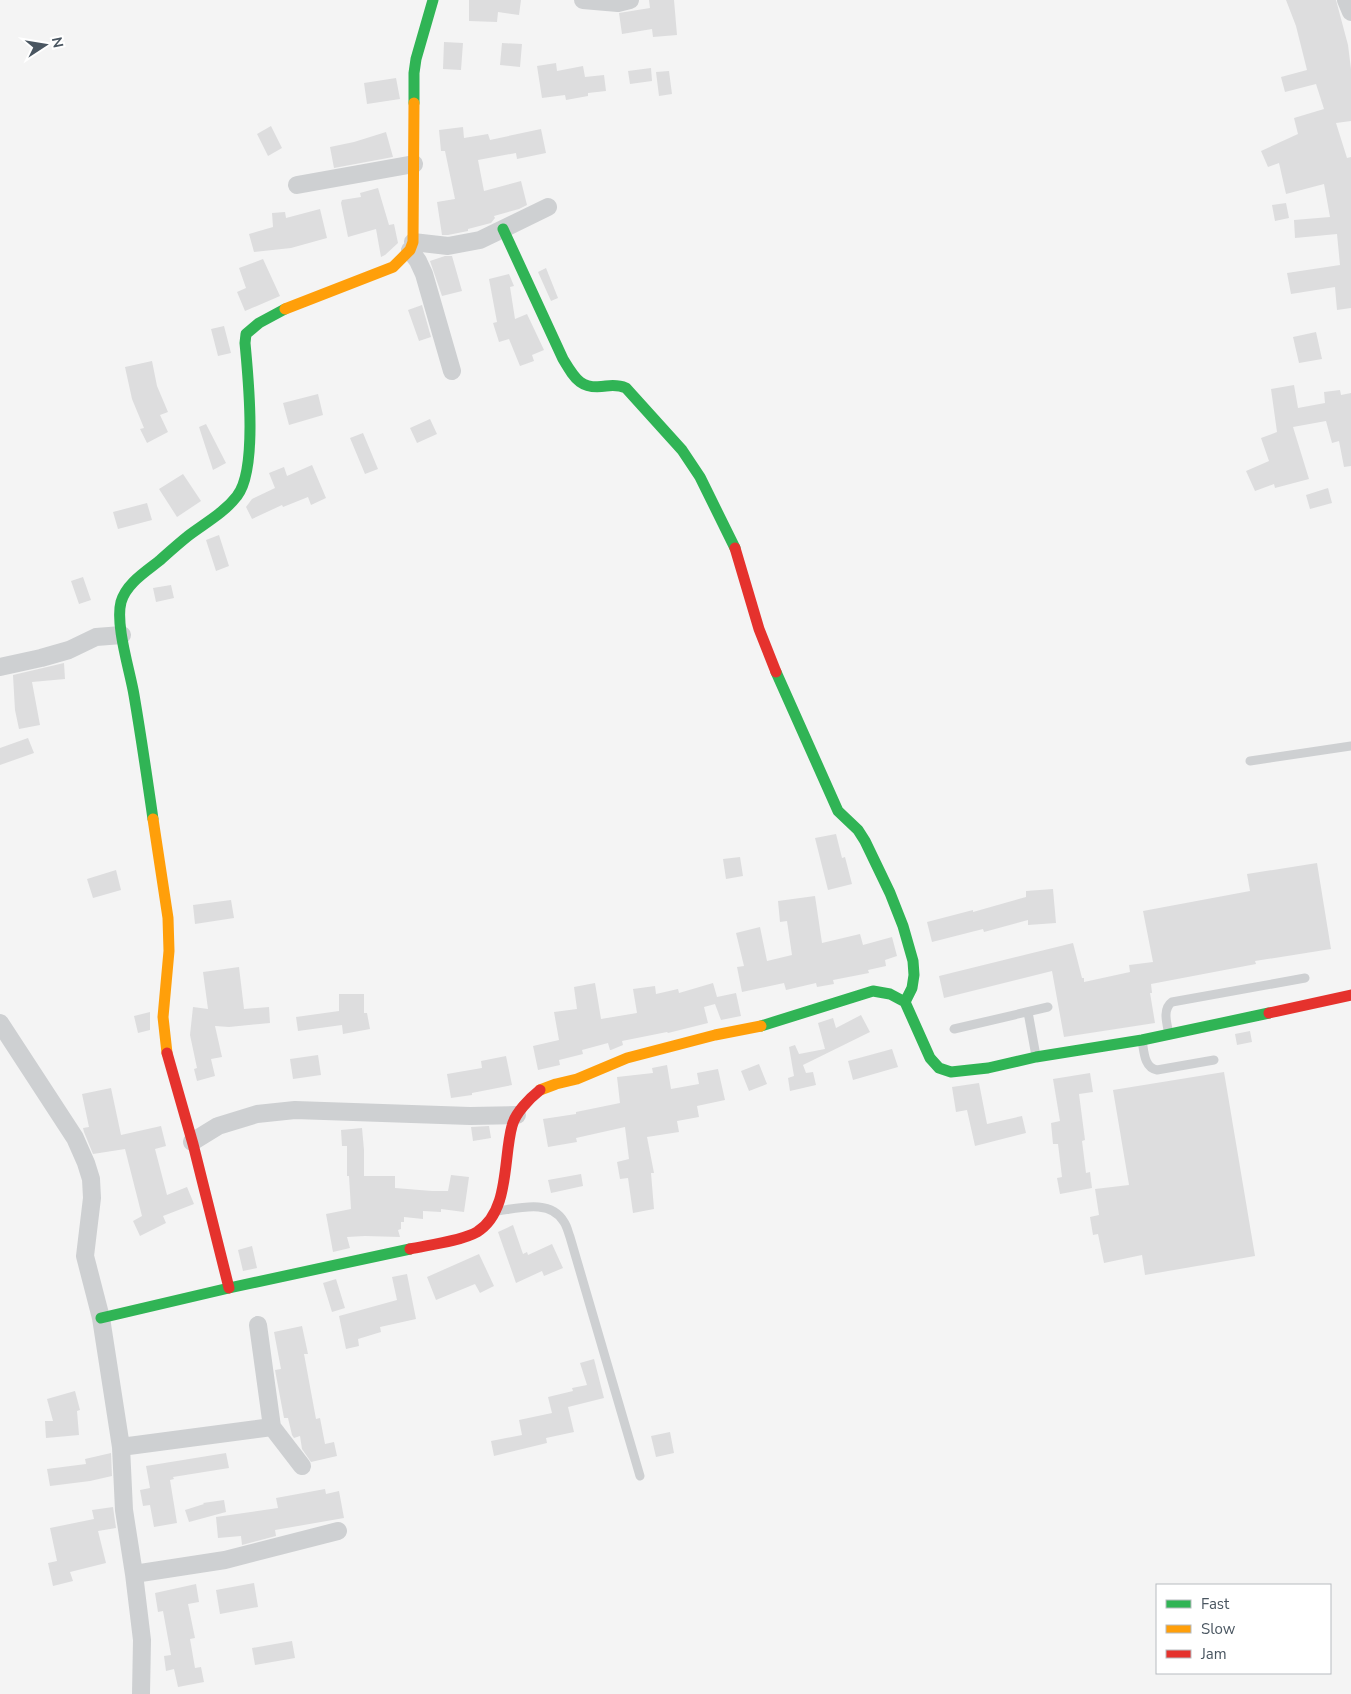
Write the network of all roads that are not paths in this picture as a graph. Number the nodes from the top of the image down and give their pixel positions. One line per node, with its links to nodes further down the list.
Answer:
1 (433, 0): 6 (street)
2 (583, 0): 3 (street)
3 (630, 0)
4 (1346, 0): 5 (street)
5 (1351, 12)
6 (414, 164): 7 (street); 10 (street)
7 (297, 184)
8 (548, 207): 9 (street)
9 (503, 229): 10 (street); 18 (street)
10 (412, 246): 11 (street); 12 (street)
11 (452, 371)
12 (122, 635): 13 (street); 28 (street)
13 (0, 667)
14 (1351, 746): 15 (lane)
15 (1250, 761)
16 (1305, 978): 23 (lane)
17 (1351, 996): 23 (street)
18 (905, 1002): 25 (street); 27 (street)
19 (1048, 1007): 20 (lane)
20 (1028, 1012): 22 (lane); 25 (lane)
21 (0, 1022): 31 (street)
22 (954, 1030)
23 (1169, 1034): 24 (street)
24 (1142, 1040): 25 (street); 26 (lane)
25 (1036, 1057)
26 (1214, 1060)
27 (517, 1116): 28 (street); 29 (street)
28 (192, 1142): 30 (street)
29 (495, 1211): 30 (street); 36 (lane)
30 (230, 1288): 31 (street)
31 (101, 1318): 34 (street)
32 (258, 1325): 33 (street)
33 (272, 1427): 34 (street); 35 (street)
34 (120, 1447): 38 (street)
35 (302, 1466)
36 (640, 1476)
37 (338, 1531): 38 (street)
38 (134, 1574): 39 (street)
39 (141, 1694)

